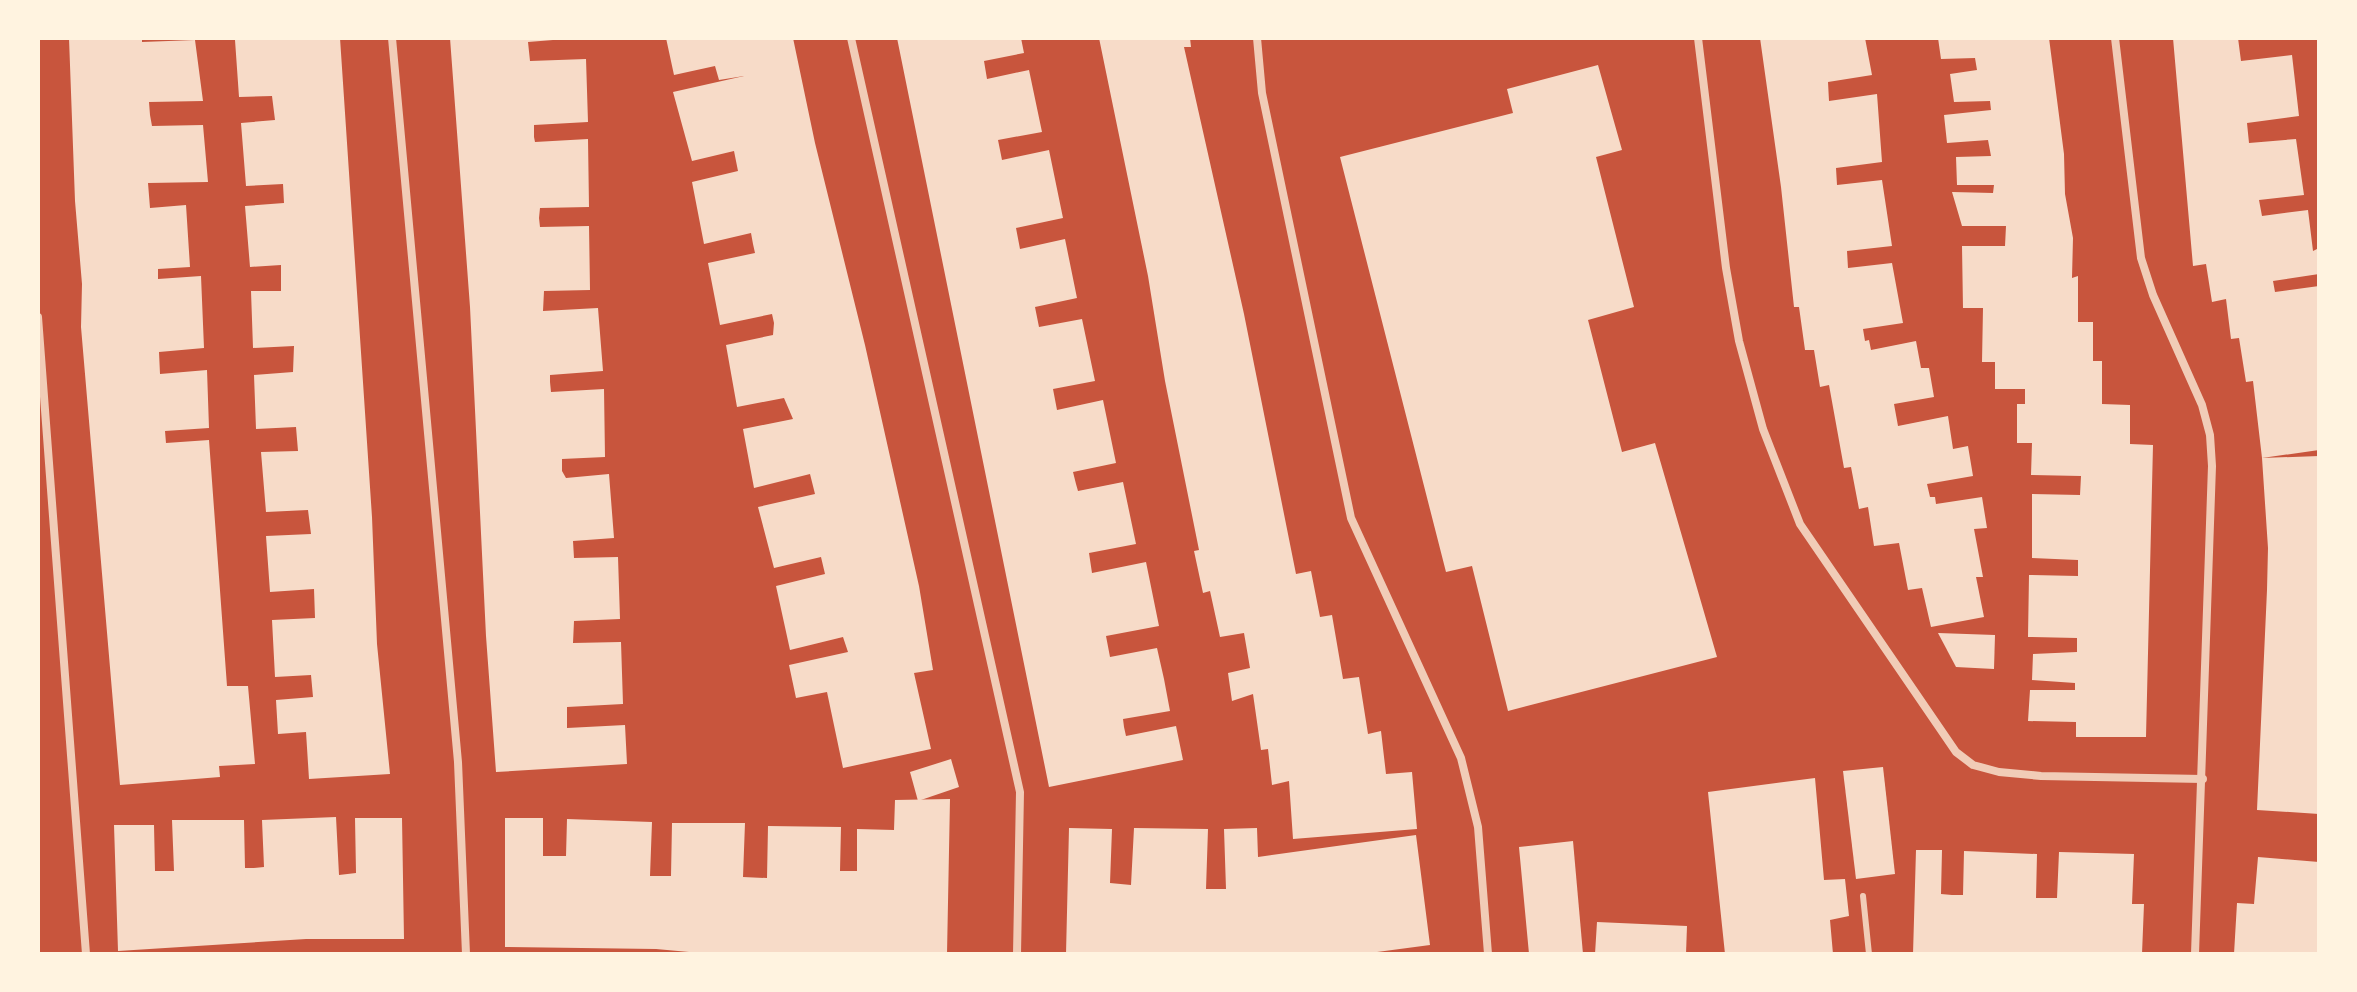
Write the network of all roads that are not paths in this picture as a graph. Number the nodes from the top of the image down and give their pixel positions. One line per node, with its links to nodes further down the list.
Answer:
1 (392, 38): 10 (street)
2 (851, 38): 11 (street)
3 (1257, 38): 12 (street)
4 (1698, 38): 7 (street)
5 (2115, 38): 7 (street)
6 (38, 317): 9 (street)
7 (2203, 779): 14 (street)
8 (1863, 896): 13 (lane)
9 (86, 954)
10 (466, 954)
11 (1017, 954)
12 (1488, 954)
13 (1869, 954)
14 (2195, 954)

